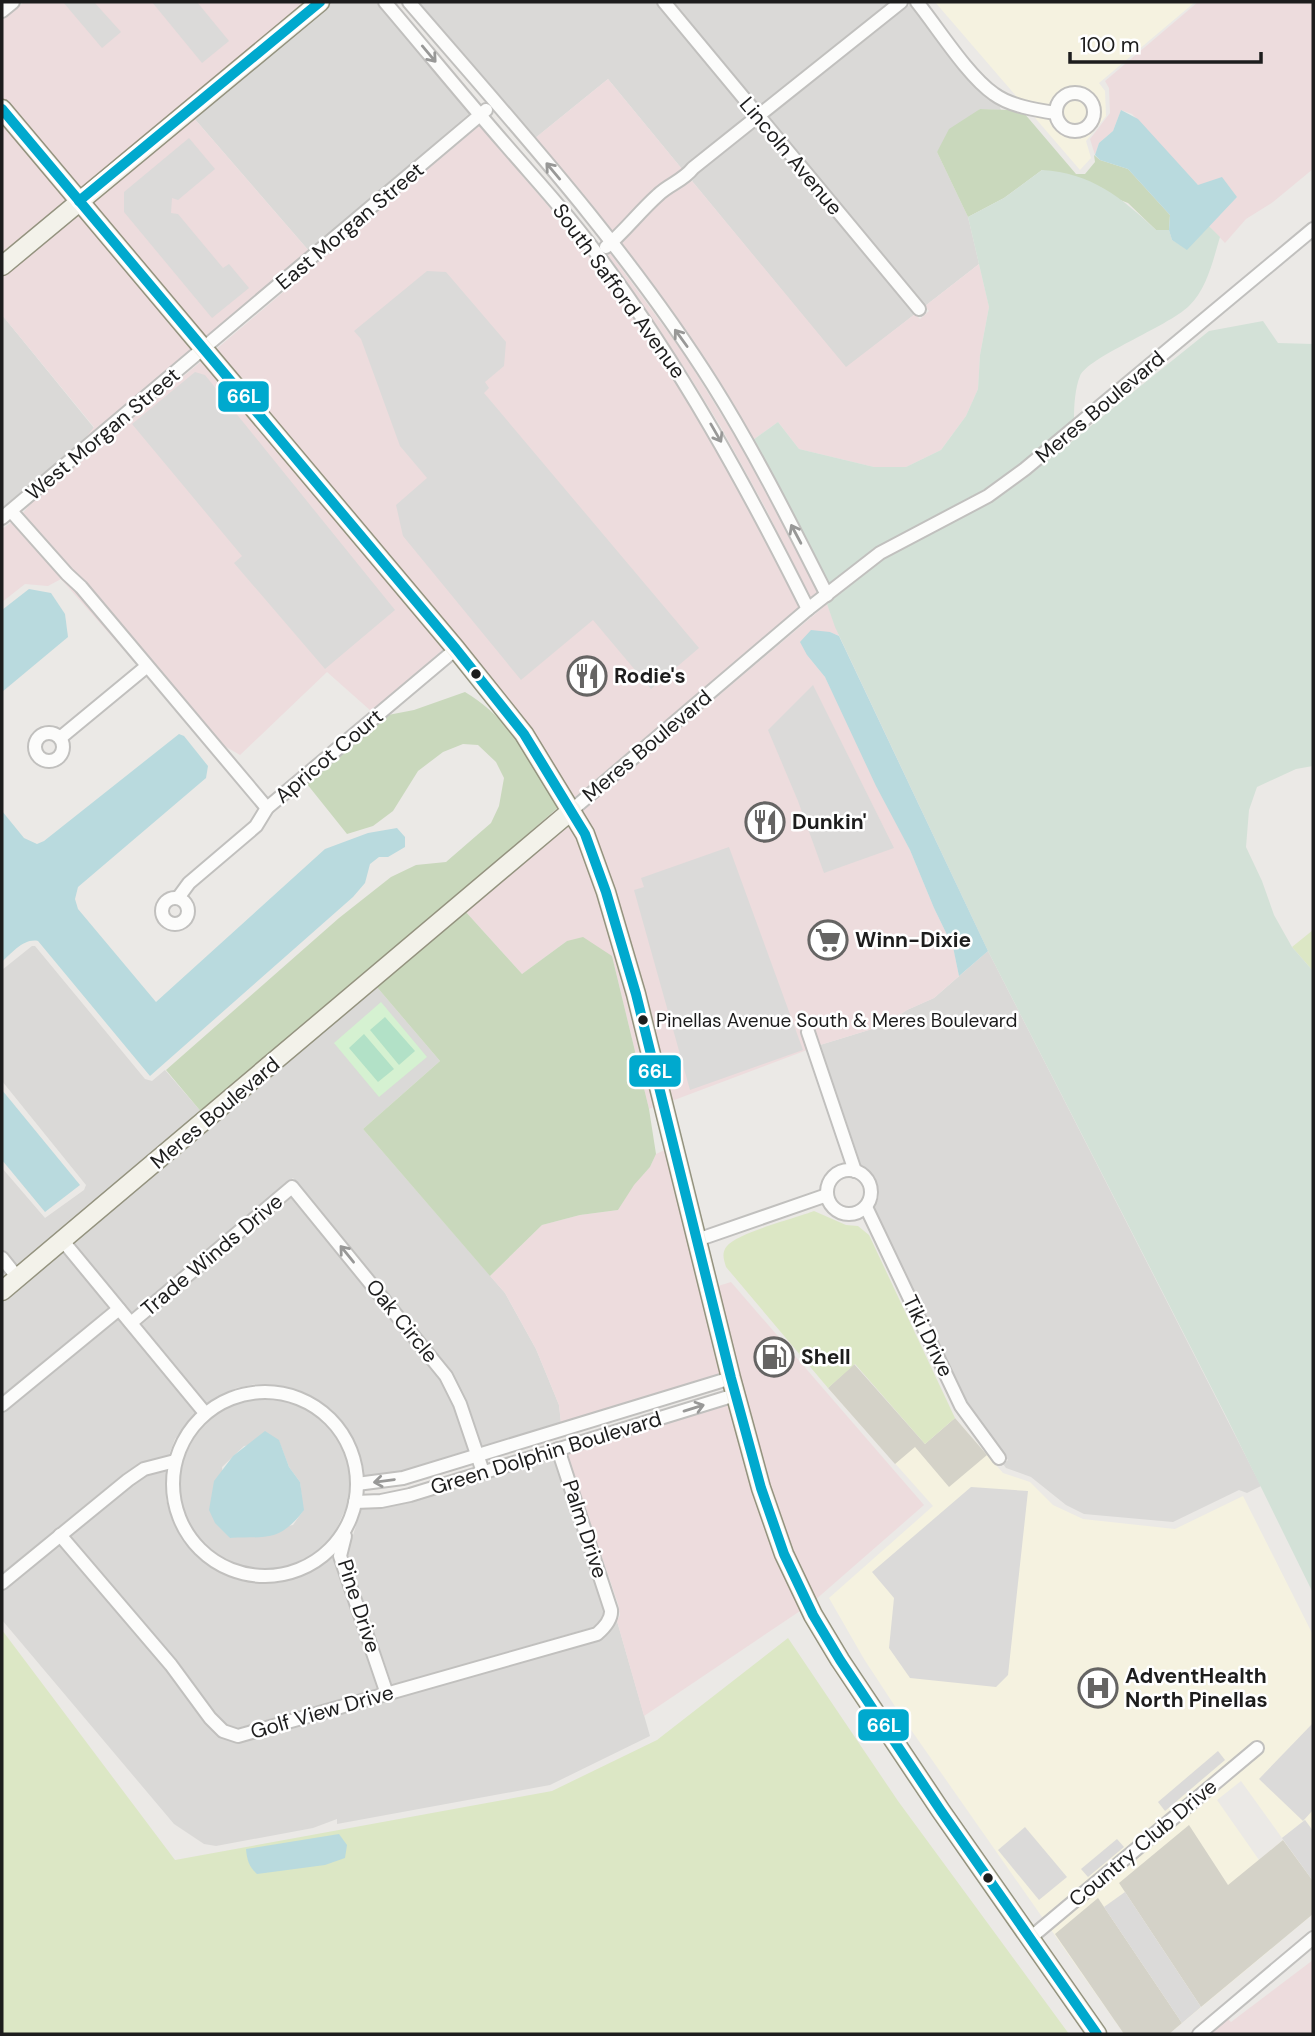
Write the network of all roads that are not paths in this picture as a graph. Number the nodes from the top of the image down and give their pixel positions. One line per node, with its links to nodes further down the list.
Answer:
1 (13, 2): 8 (street)
2 (320, 2): 14 (main road)
3 (385, 2): 12 (street, South Safford Avenue, one-way to 12)
4 (409, 2): 9 (street, South Safford Avenue)
5 (664, 2): 13 (street, Lincoln Avenue)
6 (901, 2): 13 (street)
7 (917, 2): 11 (street)
8 (2, 11)
9 (495, 102): 12 (street, East Morgan Street); 16 (street, South Safford Avenue, one-way to 9)
10 (2, 109): 14 (main road)
11 (1056, 113)
12 (480, 115): 17 (street, South Safford Avenue); 20 (street, East Morgan Street)
13 (758, 116): 16 (street); 19 (street, Lincoln Avenue)
14 (79, 201): 18 (main road); 20 (main road)
15 (1313, 229): 22 (street, Meres Boulevard)
16 (611, 243): 17 (street); 22 (street, South Safford Avenue, one-way to 16)
17 (597, 254): 23 (street, South Safford Avenue, one-way to 23)
18 (2, 266)
19 (919, 309)
20 (204, 349): 21 (street, West Morgan Street); 24 (main road)
21 (6, 514): 25 (street)
22 (827, 595): 23 (street, Meres Boulevard)
23 (808, 610): 28 (street, Meres Boulevard)
24 (456, 649): 27 (street, Apricot Court); 28 (main road)
25 (146, 667): 26 (street); 27 (street)
26 (60, 738)
27 (267, 808): 29 (street, Apricot Court)
28 (572, 810): 35 (main road); 36 (main road, Meres Boulevard)
29 (178, 898)
30 (808, 1032): 31 (street, Tiki Drive)
31 (855, 1171): 33 (street); 34 (street, Tiki Drive)
32 (292, 1187): 41 (street, Trade Winds Drive); 47 (street, Oak Circle, one-way to 32)
33 (827, 1195): 34 (street); 35 (street)
34 (866, 1207): 48 (street, Tiki Drive)
35 (697, 1240): 42 (main road)
36 (63, 1241): 38 (main road, Meres Boulevard); 40 (street)
37 (2, 1258): 38 (street)
38 (18, 1278): 39 (main road, Meres Boulevard)
39 (2, 1291)
40 (119, 1309): 41 (street); 43 (street)
41 (131, 1323): 44 (street)
42 (733, 1387): 45 (street, Green Dolphin Boulevard); 46 (street, Green Dolphin Boulevard, one-way to 42); 60 (main road)
43 (2, 1405)
44 (205, 1413): 49 (street); 51 (street)
45 (547, 1435): 46 (street, Palm Drive); 47 (street, Green Dolphin Boulevard)
46 (555, 1450): 50 (street, Green Dolphin Boulevard); 56 (street, Palm Drive)
47 (478, 1455): 50 (street, Oak Circle); 51 (street, Green Dolphin Boulevard, one-way to 51)
48 (999, 1458)
49 (175, 1461): 53 (street); 54 (street)
50 (483, 1472): 52 (street, Green Dolphin Boulevard)
51 (357, 1484): 52 (street)
52 (355, 1502): 53 (street)
53 (350, 1519): 57 (street, Pine Drive)
54 (60, 1535): 55 (street); 57 (street, Golf View Drive)
55 (2, 1583)
56 (611, 1610): 57 (street, Golf View Drive)
57 (387, 1693)
58 (1257, 1748): 60 (street, Country Club Drive)
59 (1313, 1938): 62 (street)
60 (1029, 1939): 61 (main road)
61 (1097, 2034)
62 (1199, 2034)

